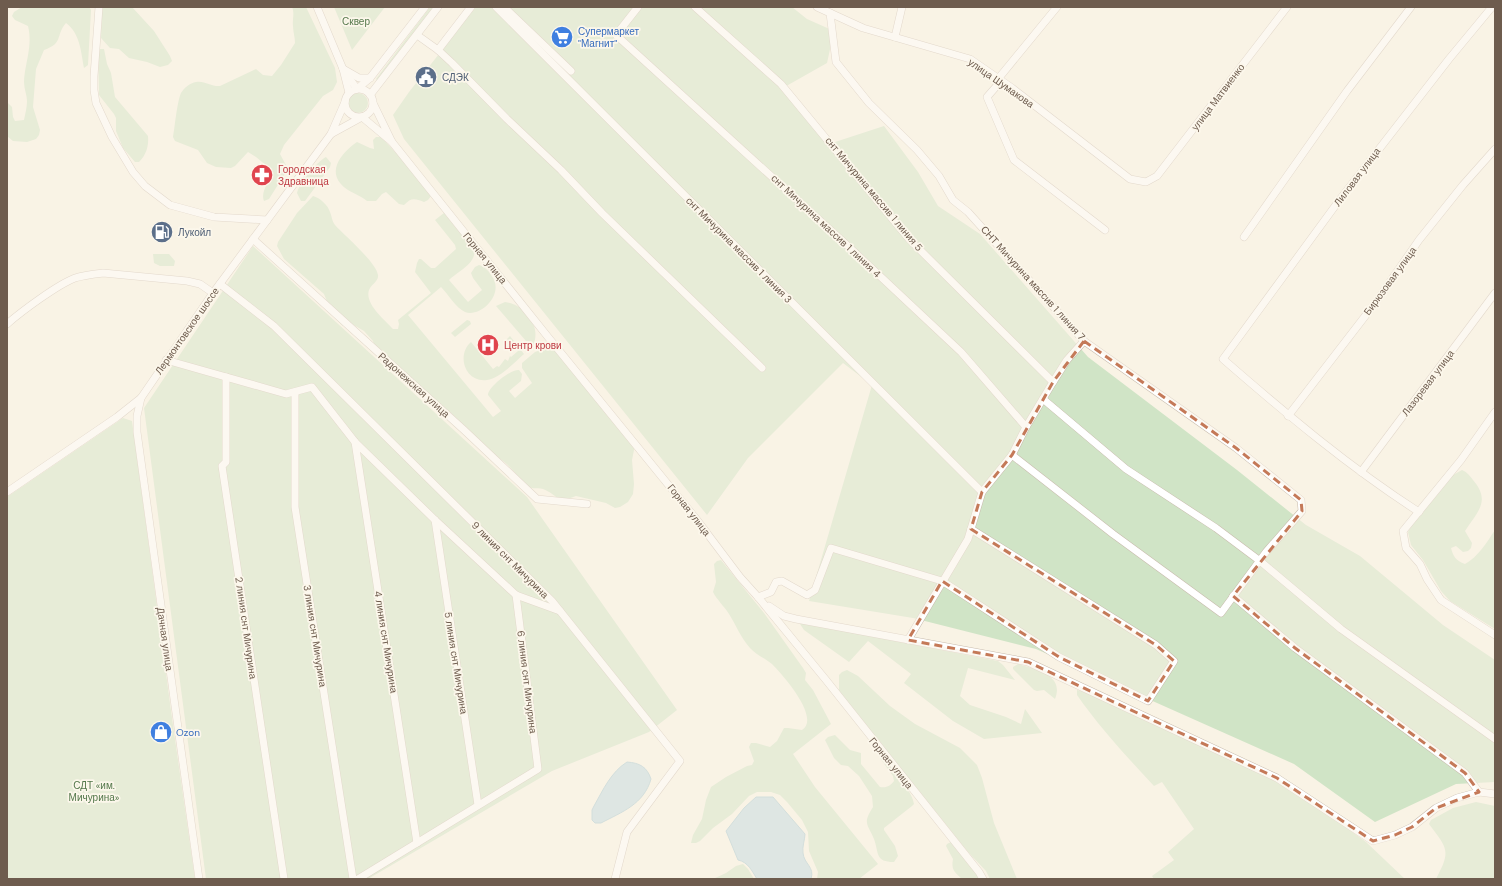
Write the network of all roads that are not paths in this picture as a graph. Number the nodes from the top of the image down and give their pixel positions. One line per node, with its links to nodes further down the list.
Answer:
1 (99, 7): 34 (street)
2 (317, 7): 20 (street)
3 (425, 7): 22 (street)
4 (438, 7): 17 (street)
5 (471, 7): 19 (street)
6 (496, 7): 57 (street, снт Мичурина массив 1 линия 3)
7 (504, 7): 21 (street)
8 (638, 7): 52 (street, снт Мичурина массив 1 линия 4)
9 (695, 7): 46 (street, снт Мичурина массив 1 линия 5)
10 (816, 7): 16 (street, улица Шумакова)
11 (902, 7): 18 (street)
12 (1057, 7): 23 (street)
13 (1287, 7): 33 (street, улица Матвиенко)
14 (1411, 7): 36 (street)
15 (1492, 7): 51 (street, Лиловая улица)
16 (830, 13): 18 (street, улица Шумакова); 42 (street, СНТ Мичурина массив 1 линия 7)
17 (417, 35): 19 (street); 26 (street)
18 (894, 37): 23 (street, улица Шумакова)
19 (438, 50): 44 (street)
20 (343, 69): 22 (street); 24 (street); 25 (street)
21 (571, 72)
22 (370, 78): 24 (street)
23 (1000, 80): 33 (street, улица Шумакова); 35 (street)
24 (357, 90): 25 (street); 26 (street)
25 (349, 94): 27 (street)
26 (370, 95): 28 (street)
27 (345, 102): 29 (street); 30 (street)
28 (373, 103): 29 (street); 31 (street)
29 (362, 117): 30 (street); 31 (street)
30 (331, 134): 34 (street, Лермонтовское шоссе)
31 (392, 142): 66 (street, Горная улица)
32 (1495, 149): 51 (street, Бирюзовая улица)
33 (1146, 182)
34 (267, 220): 37 (street, Лермонтовское шоссе)
35 (1105, 230)
36 (1244, 237)
37 (253, 239): 38 (street, Лермонтовское шоссе); 58 (street, Радонежская улица)
38 (220, 284): 39 (street, Лермонтовское шоссе); 67 (street, 9 линия снт Мичурина)
39 (213, 293): 41 (street); 43 (street, Лермонтовское шоссе)
40 (1495, 293): 55 (street, Лазоревая улица)
41 (7, 324)
42 (1084, 341): 46 (street); 62 (street, СНТ Мичурина массив 1 линия 7)
43 (166, 360): 45 (street); 48 (street, Лермонтовское шоссе)
44 (762, 368)
45 (226, 377): 47 (street); 76 (street, 2 линия снт Мичурина)
46 (1053, 382): 49 (street)
47 (295, 392): 53 (street); 77 (street, 3 линия снт Мичурина)
48 (141, 398): 56 (street, Лермонтовское шоссе); 75 (street, Дачная улица)
49 (1043, 399): 52 (street); 62 (street)
50 (1495, 412): 59 (street)
51 (1288, 416): 55 (street)
52 (1026, 427): 54 (street)
53 (355, 442): 60 (street); 74 (street, 4 линия снт Мичурина)
54 (1012, 455): 57 (street); 65 (street)
55 (1362, 472): 59 (street)
56 (7, 492)
57 (982, 492): 61 (street)
58 (587, 504)
59 (1419, 512): 68 (street)
60 (434, 520): 64 (street); 73 (street, 5 линия снт Мичурина)
61 (971, 529): 63 (street); 63 (street)
62 (1260, 561): 65 (street); 70 (street)
63 (942, 581): 66 (street); 69 (street)
64 (516, 595): 67 (street); 73 (street, 6 линия снт Мичурина)
65 (1233, 596): 71 (street)
66 (758, 597): 69 (street); 80 (street, Горная улица)
67 (560, 611): 79 (street, 9 линия снт Мичурина)
68 (1495, 636)
69 (908, 640): 71 (street)
70 (1495, 739)
71 (1478, 792): 72 (street)
72 (1495, 794)
73 (478, 806): 74 (street)
74 (417, 843): 78 (street)
75 (199, 879)
76 (284, 879)
77 (353, 879)
78 (358, 879)
79 (615, 879)
80 (983, 879)

